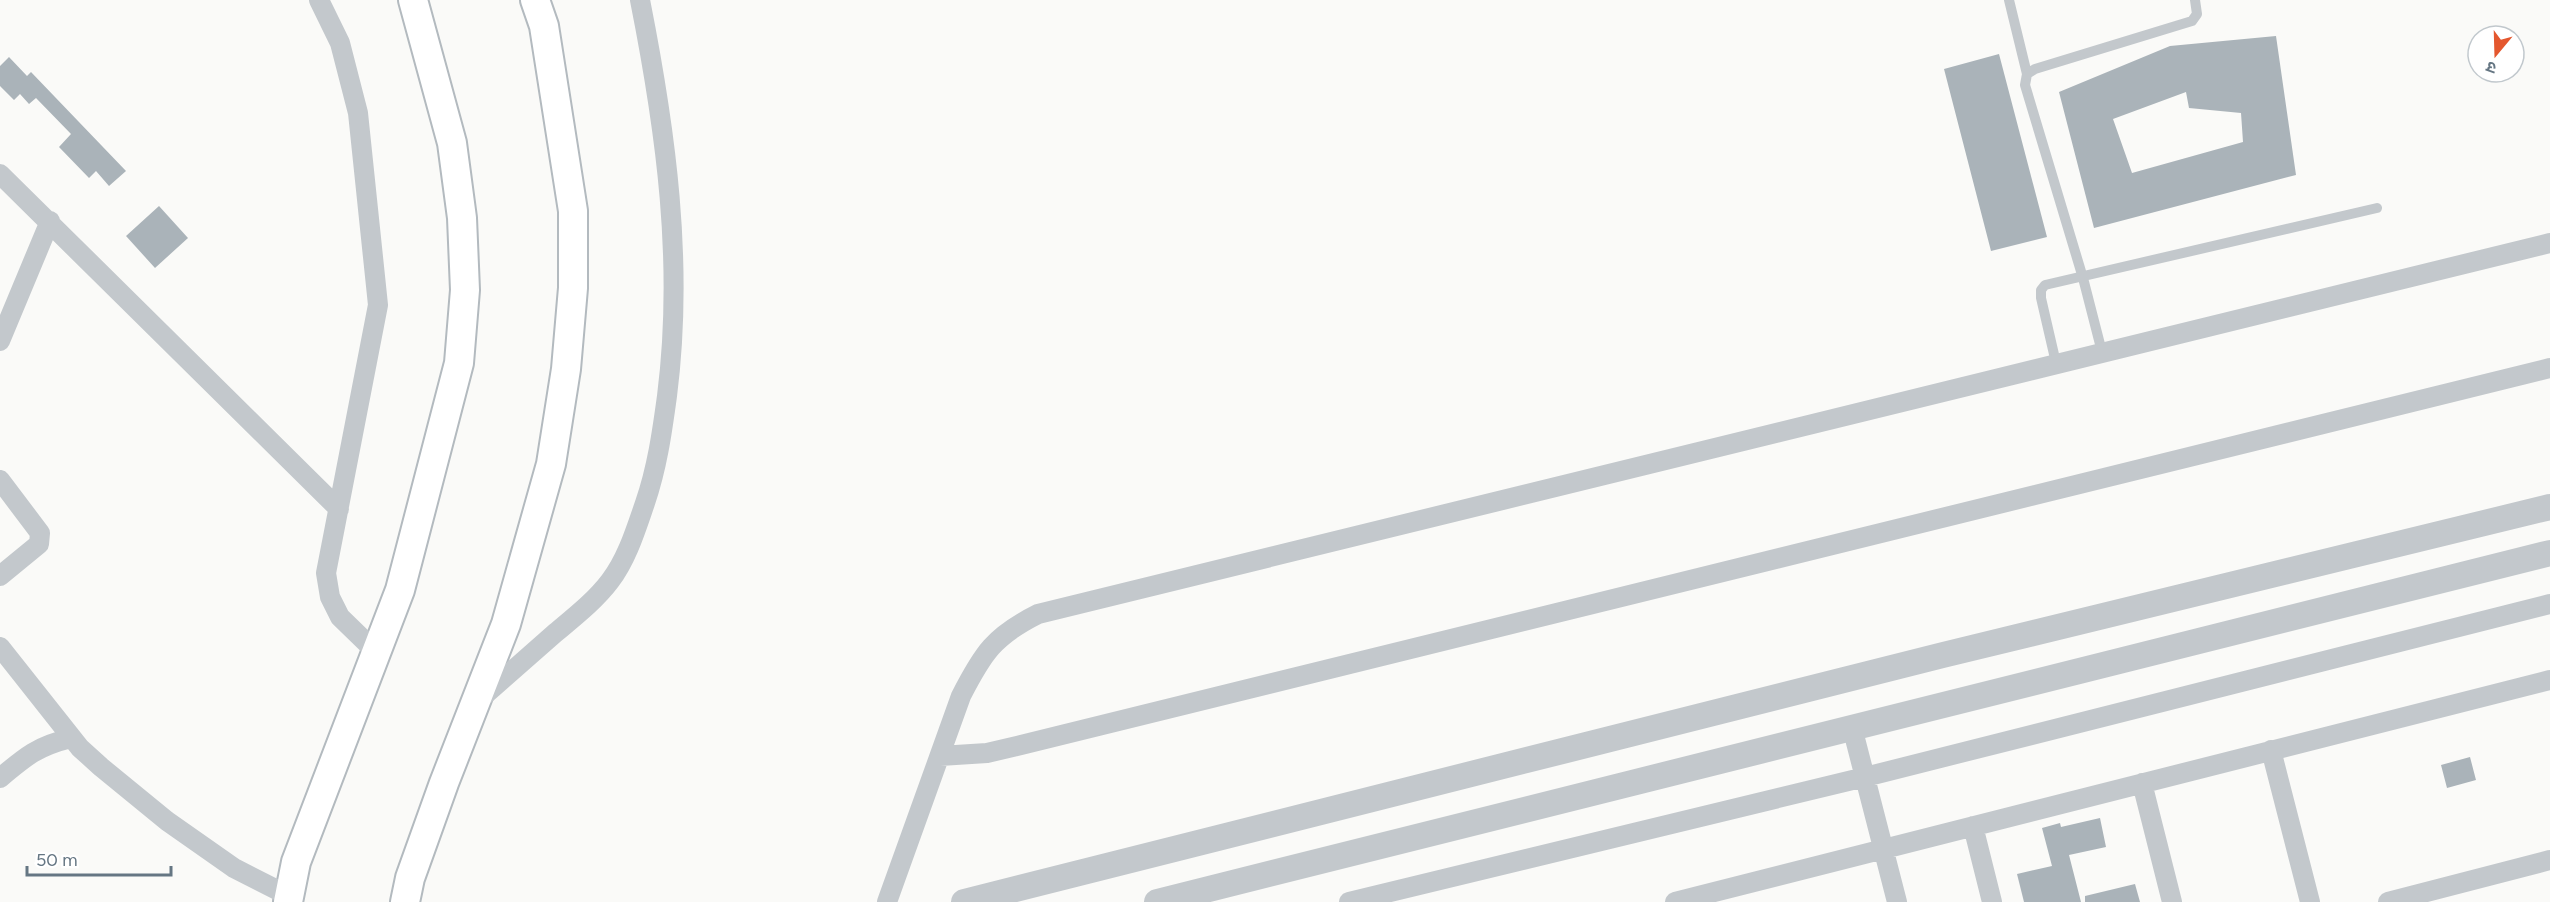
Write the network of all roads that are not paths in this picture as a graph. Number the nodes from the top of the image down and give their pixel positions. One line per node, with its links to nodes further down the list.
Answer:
1 (319, 0): 19 (street)
2 (413, 0): 24 (main road)
3 (535, 0): 26 (main road)
4 (640, 0): 26 (street)
5 (2009, 0): 7 (lane)
6 (2195, 0): 7 (lane)
7 (2027, 74): 12 (lane)
8 (1, 178): 10 (street)
9 (2377, 208): 12 (lane)
10 (50, 221): 13 (street); 19 (street)
11 (2550, 243): 14 (street)
12 (2083, 278): 14 (lane); 15 (lane)
13 (0, 341)
14 (2102, 352): 15 (street)
15 (2056, 363): 30 (street)
16 (2550, 368): 30 (street)
17 (0, 480): 21 (street)
18 (2550, 507): 40 (street)
19 (339, 510): 24 (street)
20 (2550, 553): 27 (street)
21 (0, 576)
22 (2550, 604): 31 (street)
23 (0, 647): 28 (street)
24 (376, 652): 37 (main road)
25 (2550, 680): 29 (street)
26 (475, 703): 38 (main road)
27 (1852, 727): 31 (street); 41 (street)
28 (71, 738): 32 (street); 37 (street)
29 (2271, 750): 33 (street); 47 (street)
30 (940, 756): 39 (street)
31 (1865, 777): 35 (street); 42 (street)
32 (0, 778)
33 (2142, 783): 34 (street); 46 (street)
34 (1973, 826): 35 (street); 45 (street)
35 (1883, 849): 43 (street); 44 (street)
36 (2550, 860): 48 (street)
37 (288, 899)
38 (405, 902)
39 (887, 902)
40 (964, 902)
41 (1157, 902)
42 (1348, 902)
43 (1675, 902)
44 (1897, 902)
45 (1992, 902)
46 (2172, 902)
47 (2310, 902)
48 (2388, 902)

